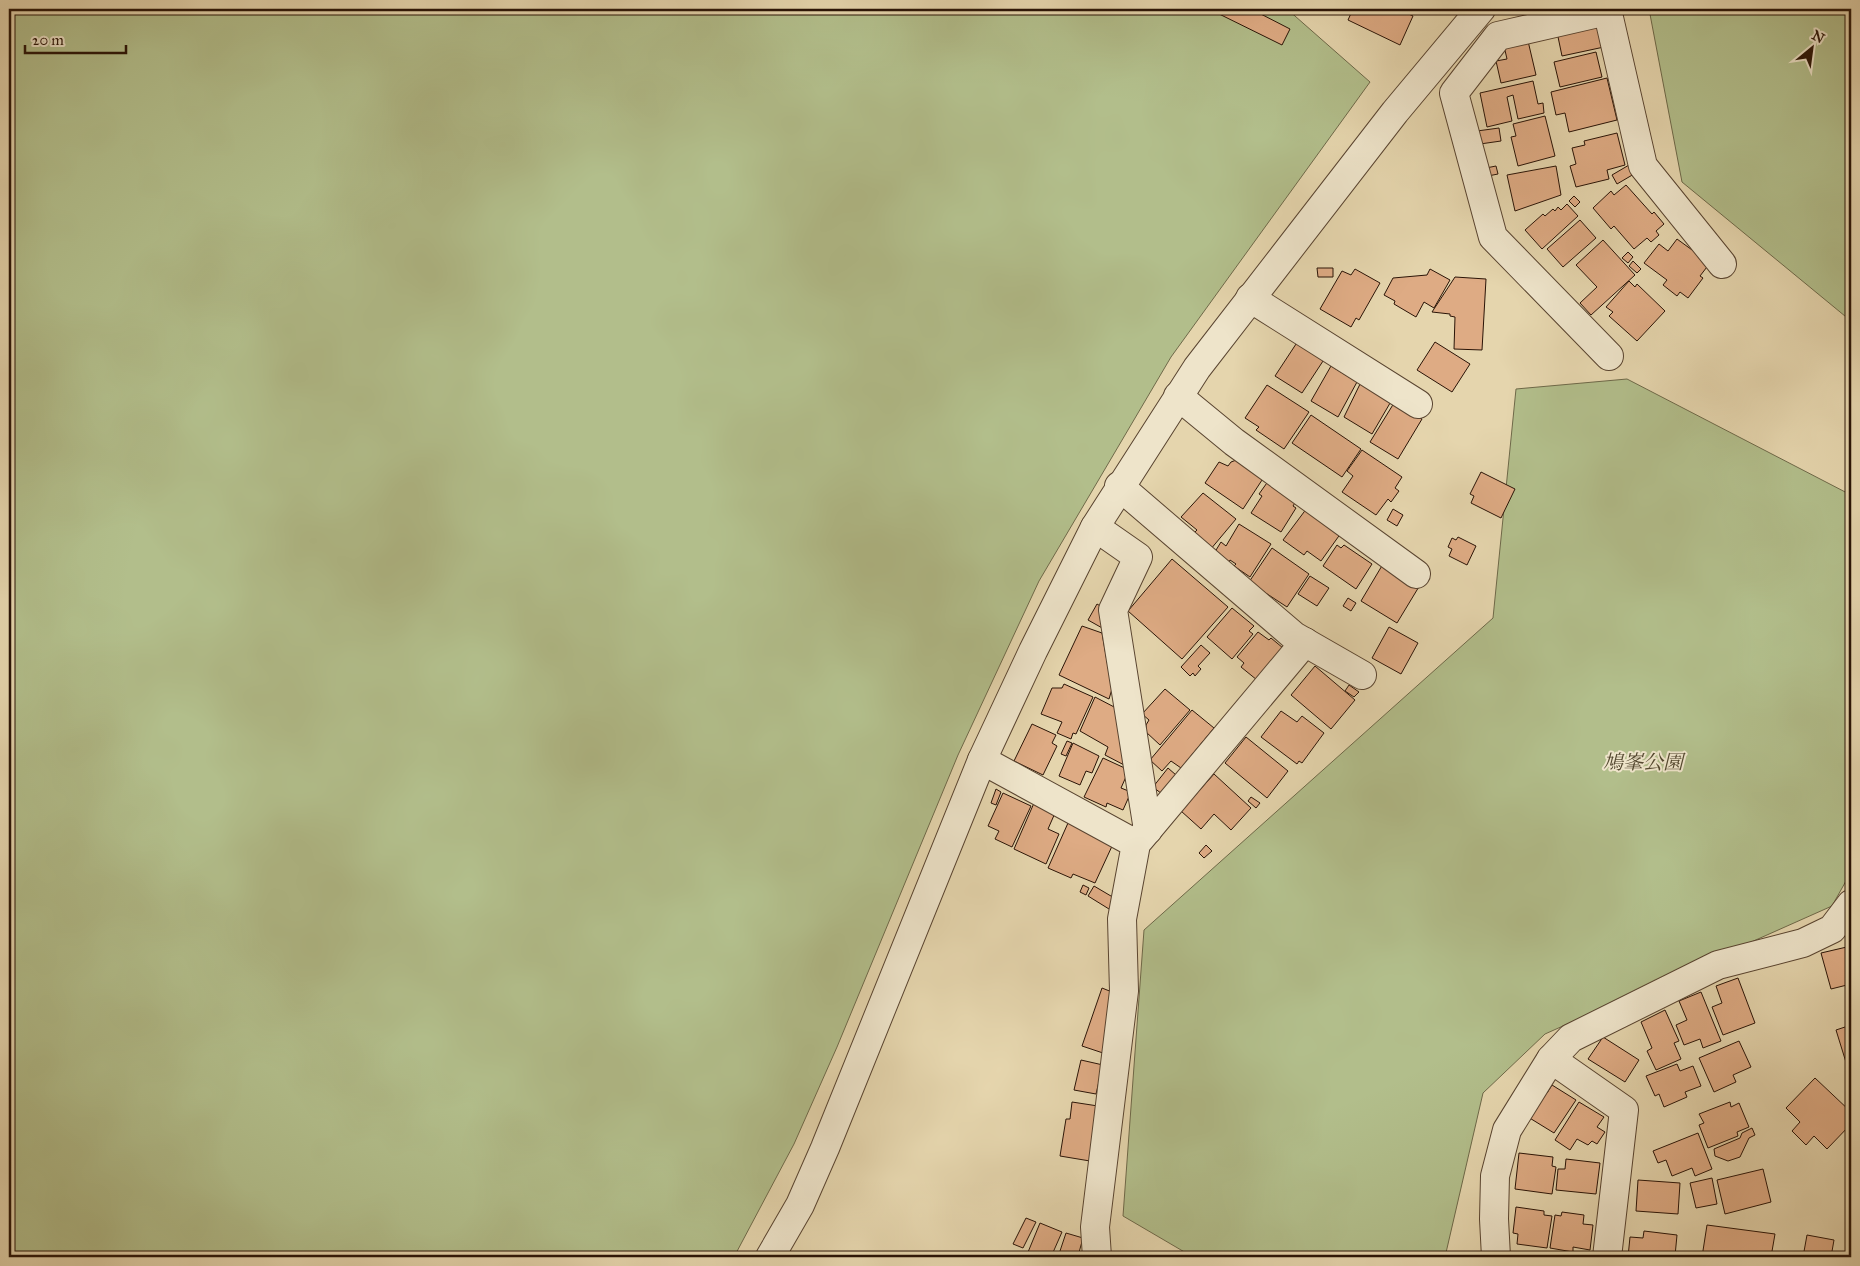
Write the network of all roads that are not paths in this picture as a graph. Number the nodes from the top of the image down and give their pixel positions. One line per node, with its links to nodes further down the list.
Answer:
1 (1481, 9): 4 (street)
2 (1607, 10): 3 (street); 5 (street)
3 (1722, 264)
4 (1250, 298): 6 (street); 7 (street)
5 (1609, 356)
6 (1178, 396): 8 (street); 10 (street)
7 (1418, 404)
8 (1119, 486): 9 (street); 11 (street)
9 (1095, 527): 13 (street); 14 (street)
10 (1416, 574)
11 (1305, 642): 12 (street); 14 (street)
12 (1362, 675)
13 (982, 760): 14 (street); 17 (street)
14 (1142, 837): 18 (street)
15 (1851, 904): 16 (street)
16 (1551, 1059): 19 (street); 20 (street)
17 (770, 1257)
18 (1097, 1257)
19 (1496, 1257)
20 (1607, 1257)

